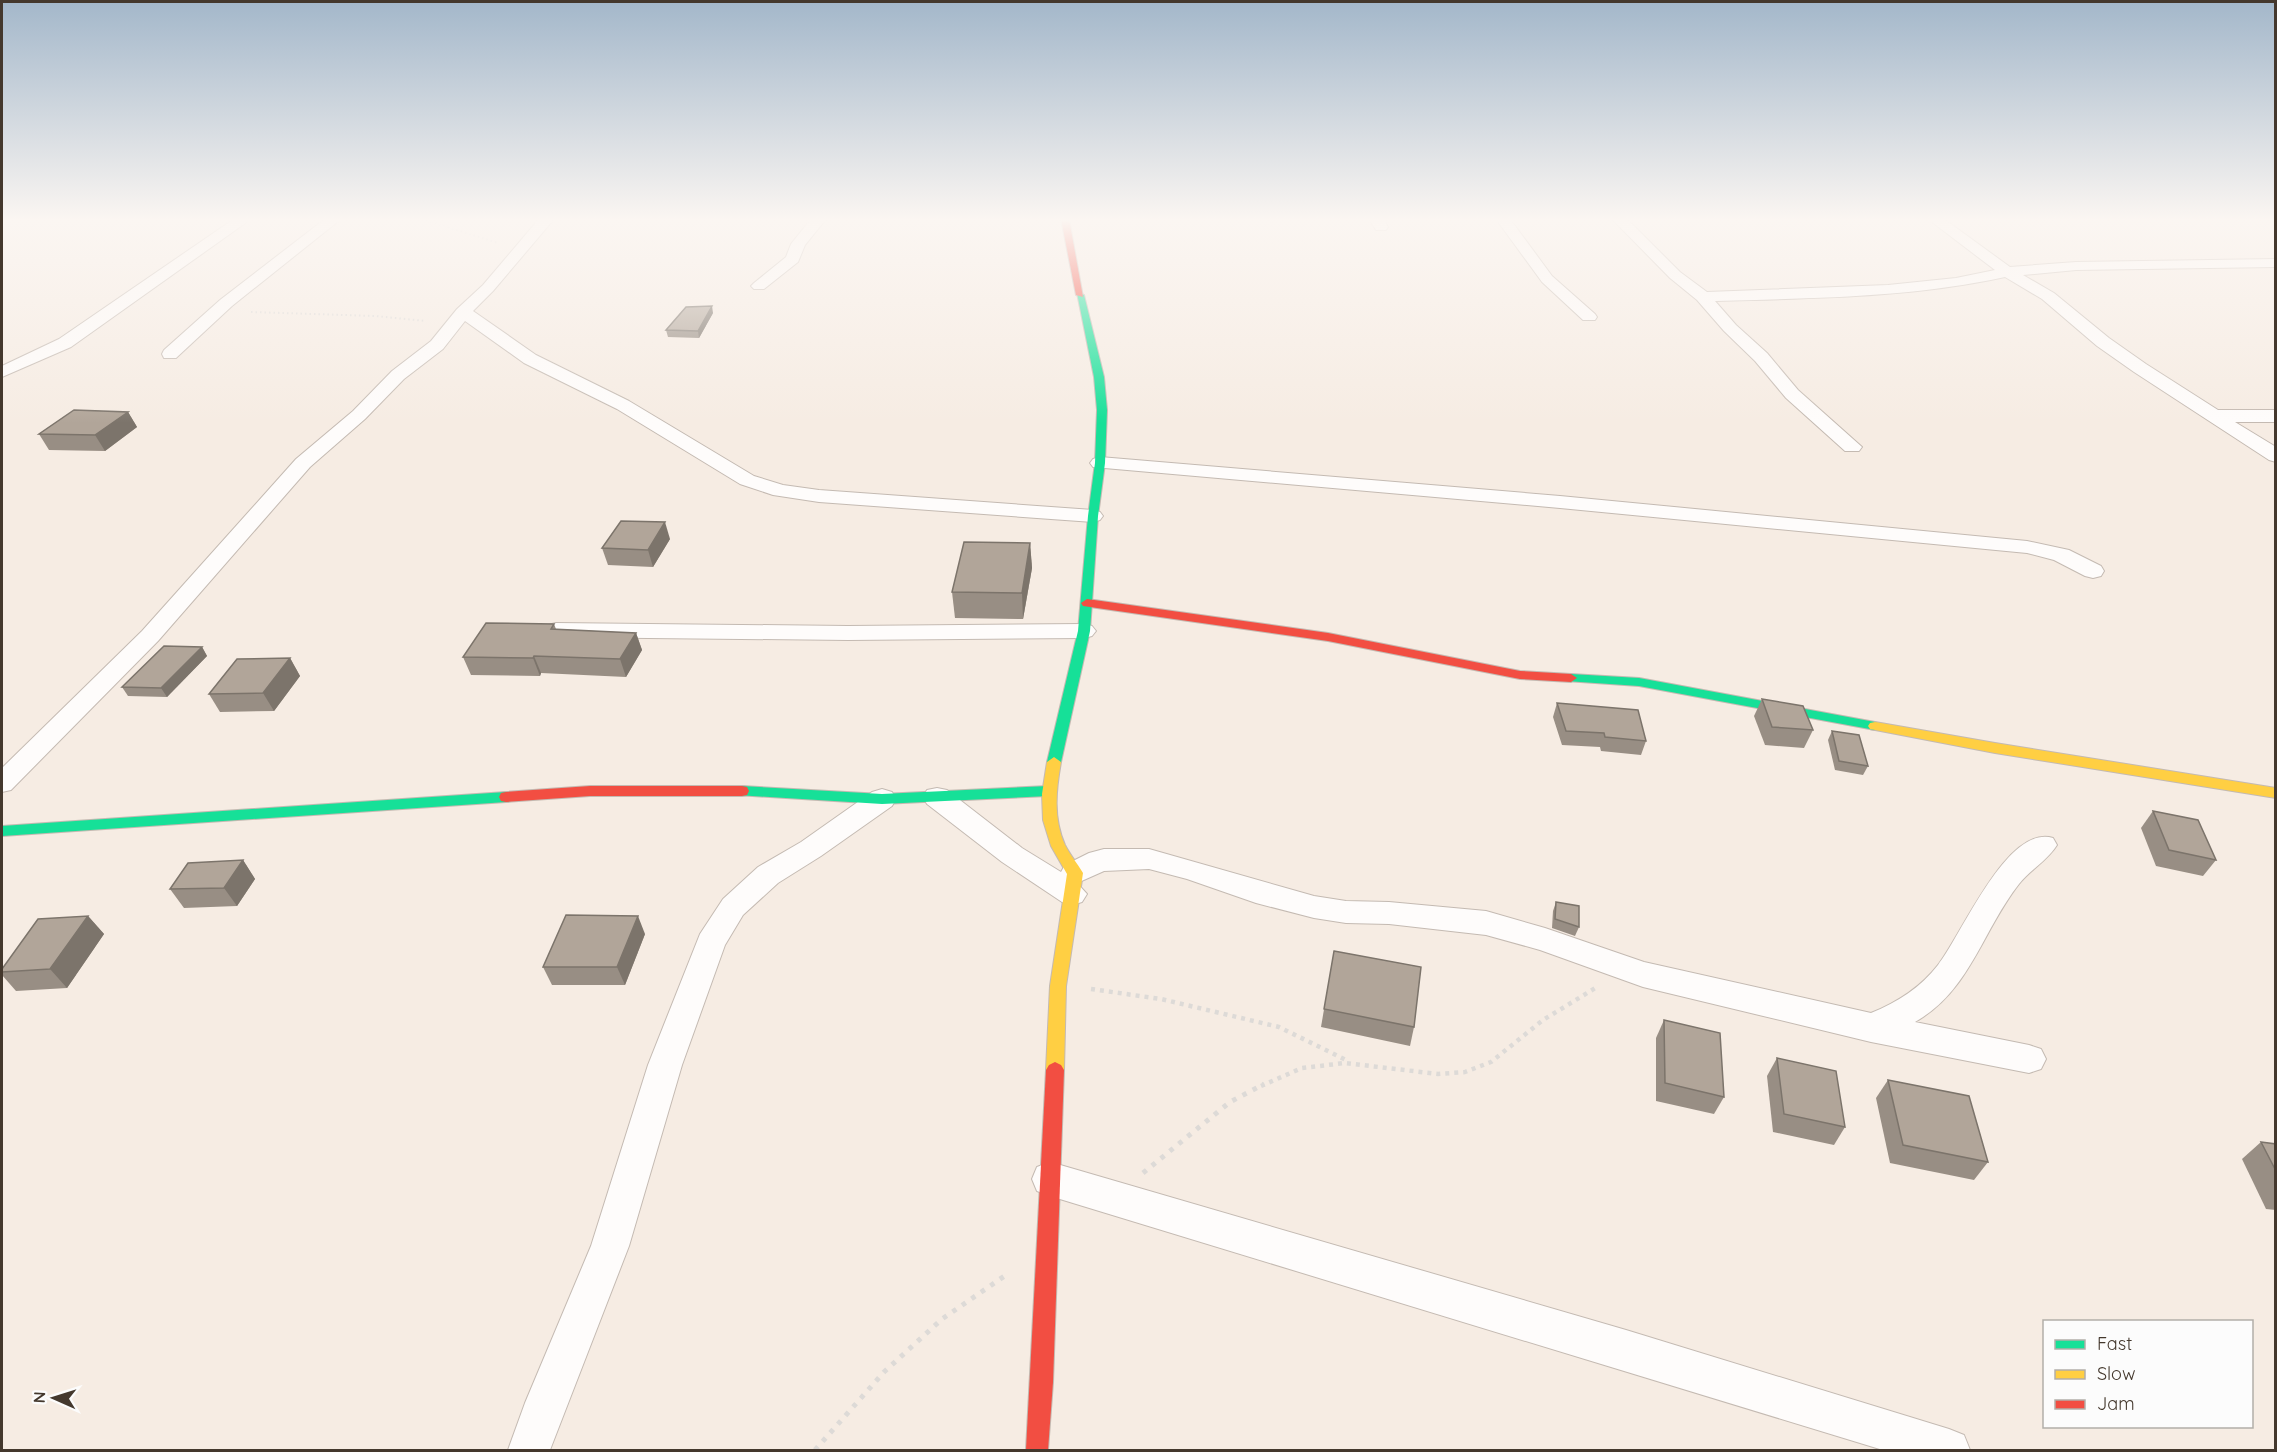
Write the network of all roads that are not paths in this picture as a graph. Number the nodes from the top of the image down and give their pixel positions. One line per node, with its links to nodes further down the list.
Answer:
1 (146, 287): 13 (street)
2 (247, 287): 12 (street)
3 (489, 287): 11 (street)
4 (1079, 287): 18 (street)
5 (1556, 287): 10 (street)
6 (1689, 287): 9 (street)
7 (1919, 287): 9 (street)
8 (2032, 287): 14 (street)
9 (1702, 297): 16 (street)
10 (1589, 317)
11 (458, 318): 19 (street); 24 (street)
12 (170, 354)
13 (2, 372)
14 (2215, 416): 15 (street); 17 (street)
15 (2276, 416)
16 (1852, 447)
17 (2276, 456)
18 (1100, 463): 19 (street); 20 (street)
19 (1093, 516): 21 (street)
20 (2093, 571)
21 (1087, 603): 23 (street); 26 (street)
22 (556, 630): 23 (street)
23 (1083, 631): 25 (street)
24 (2, 783)
25 (1048, 791): 27 (street); 31 (street)
26 (2276, 793)
27 (937, 796): 28 (street); 31 (street)
28 (882, 799): 29 (street); 35 (street)
29 (2, 831)
30 (2043, 845): 32 (street)
31 (1074, 884): 32 (street); 34 (street)
32 (1871, 1028): 33 (street)
33 (2029, 1059)
34 (1050, 1179): 36 (street); 37 (street)
35 (529, 1450)
36 (1037, 1450)
37 (1949, 1450)

